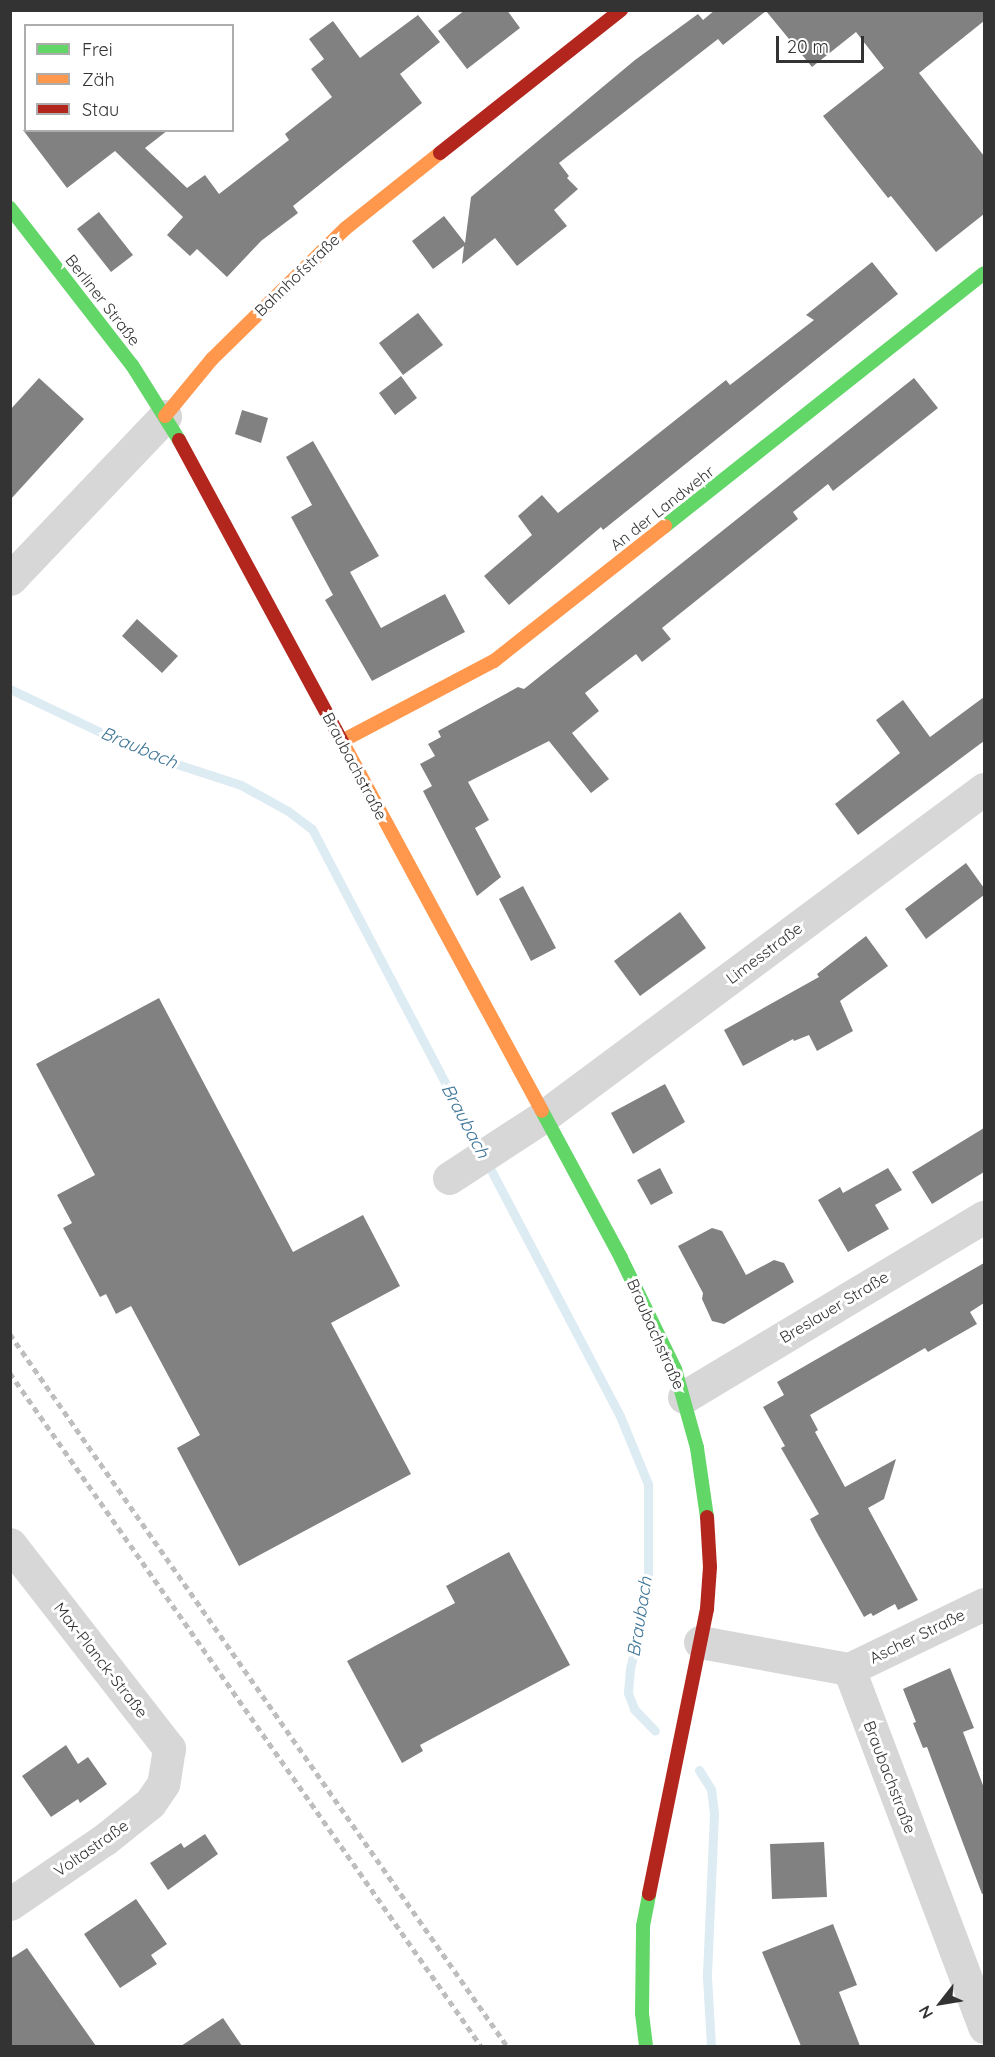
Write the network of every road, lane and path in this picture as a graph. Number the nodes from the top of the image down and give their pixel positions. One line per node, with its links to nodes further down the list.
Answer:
1 (621, 10): 4 (street, Bahnhofstraße)
2 (10, 208): 4 (street, Berliner Straße)
3 (984, 273): 6 (street, An der Landwehr)
4 (165, 416): 5 (street, Bahnhofstraße); 6 (street, Braubachstraße)
5 (10, 579)
6 (342, 741): 8 (street, Braubachstraße)
7 (984, 789): 8 (street, Limesstraße)
8 (544, 1116): 9 (street); 11 (street, Braubachstraße)
9 (449, 1178)
10 (984, 1217): 11 (street, Breslauer Straße)
11 (684, 1397): 14 (street, Braubachstraße)
12 (10, 1544): 16 (street, Max-Planck-Straße)
13 (984, 1604): 15 (street, Ascher Straße)
14 (700, 1642): 15 (street); 19 (street, Braubachstraße)
15 (849, 1669): 18 (street, Braubachstraße)
16 (163, 1784): 17 (street, Voltastraße)
17 (10, 1904)
18 (984, 2027)
19 (646, 2046)

